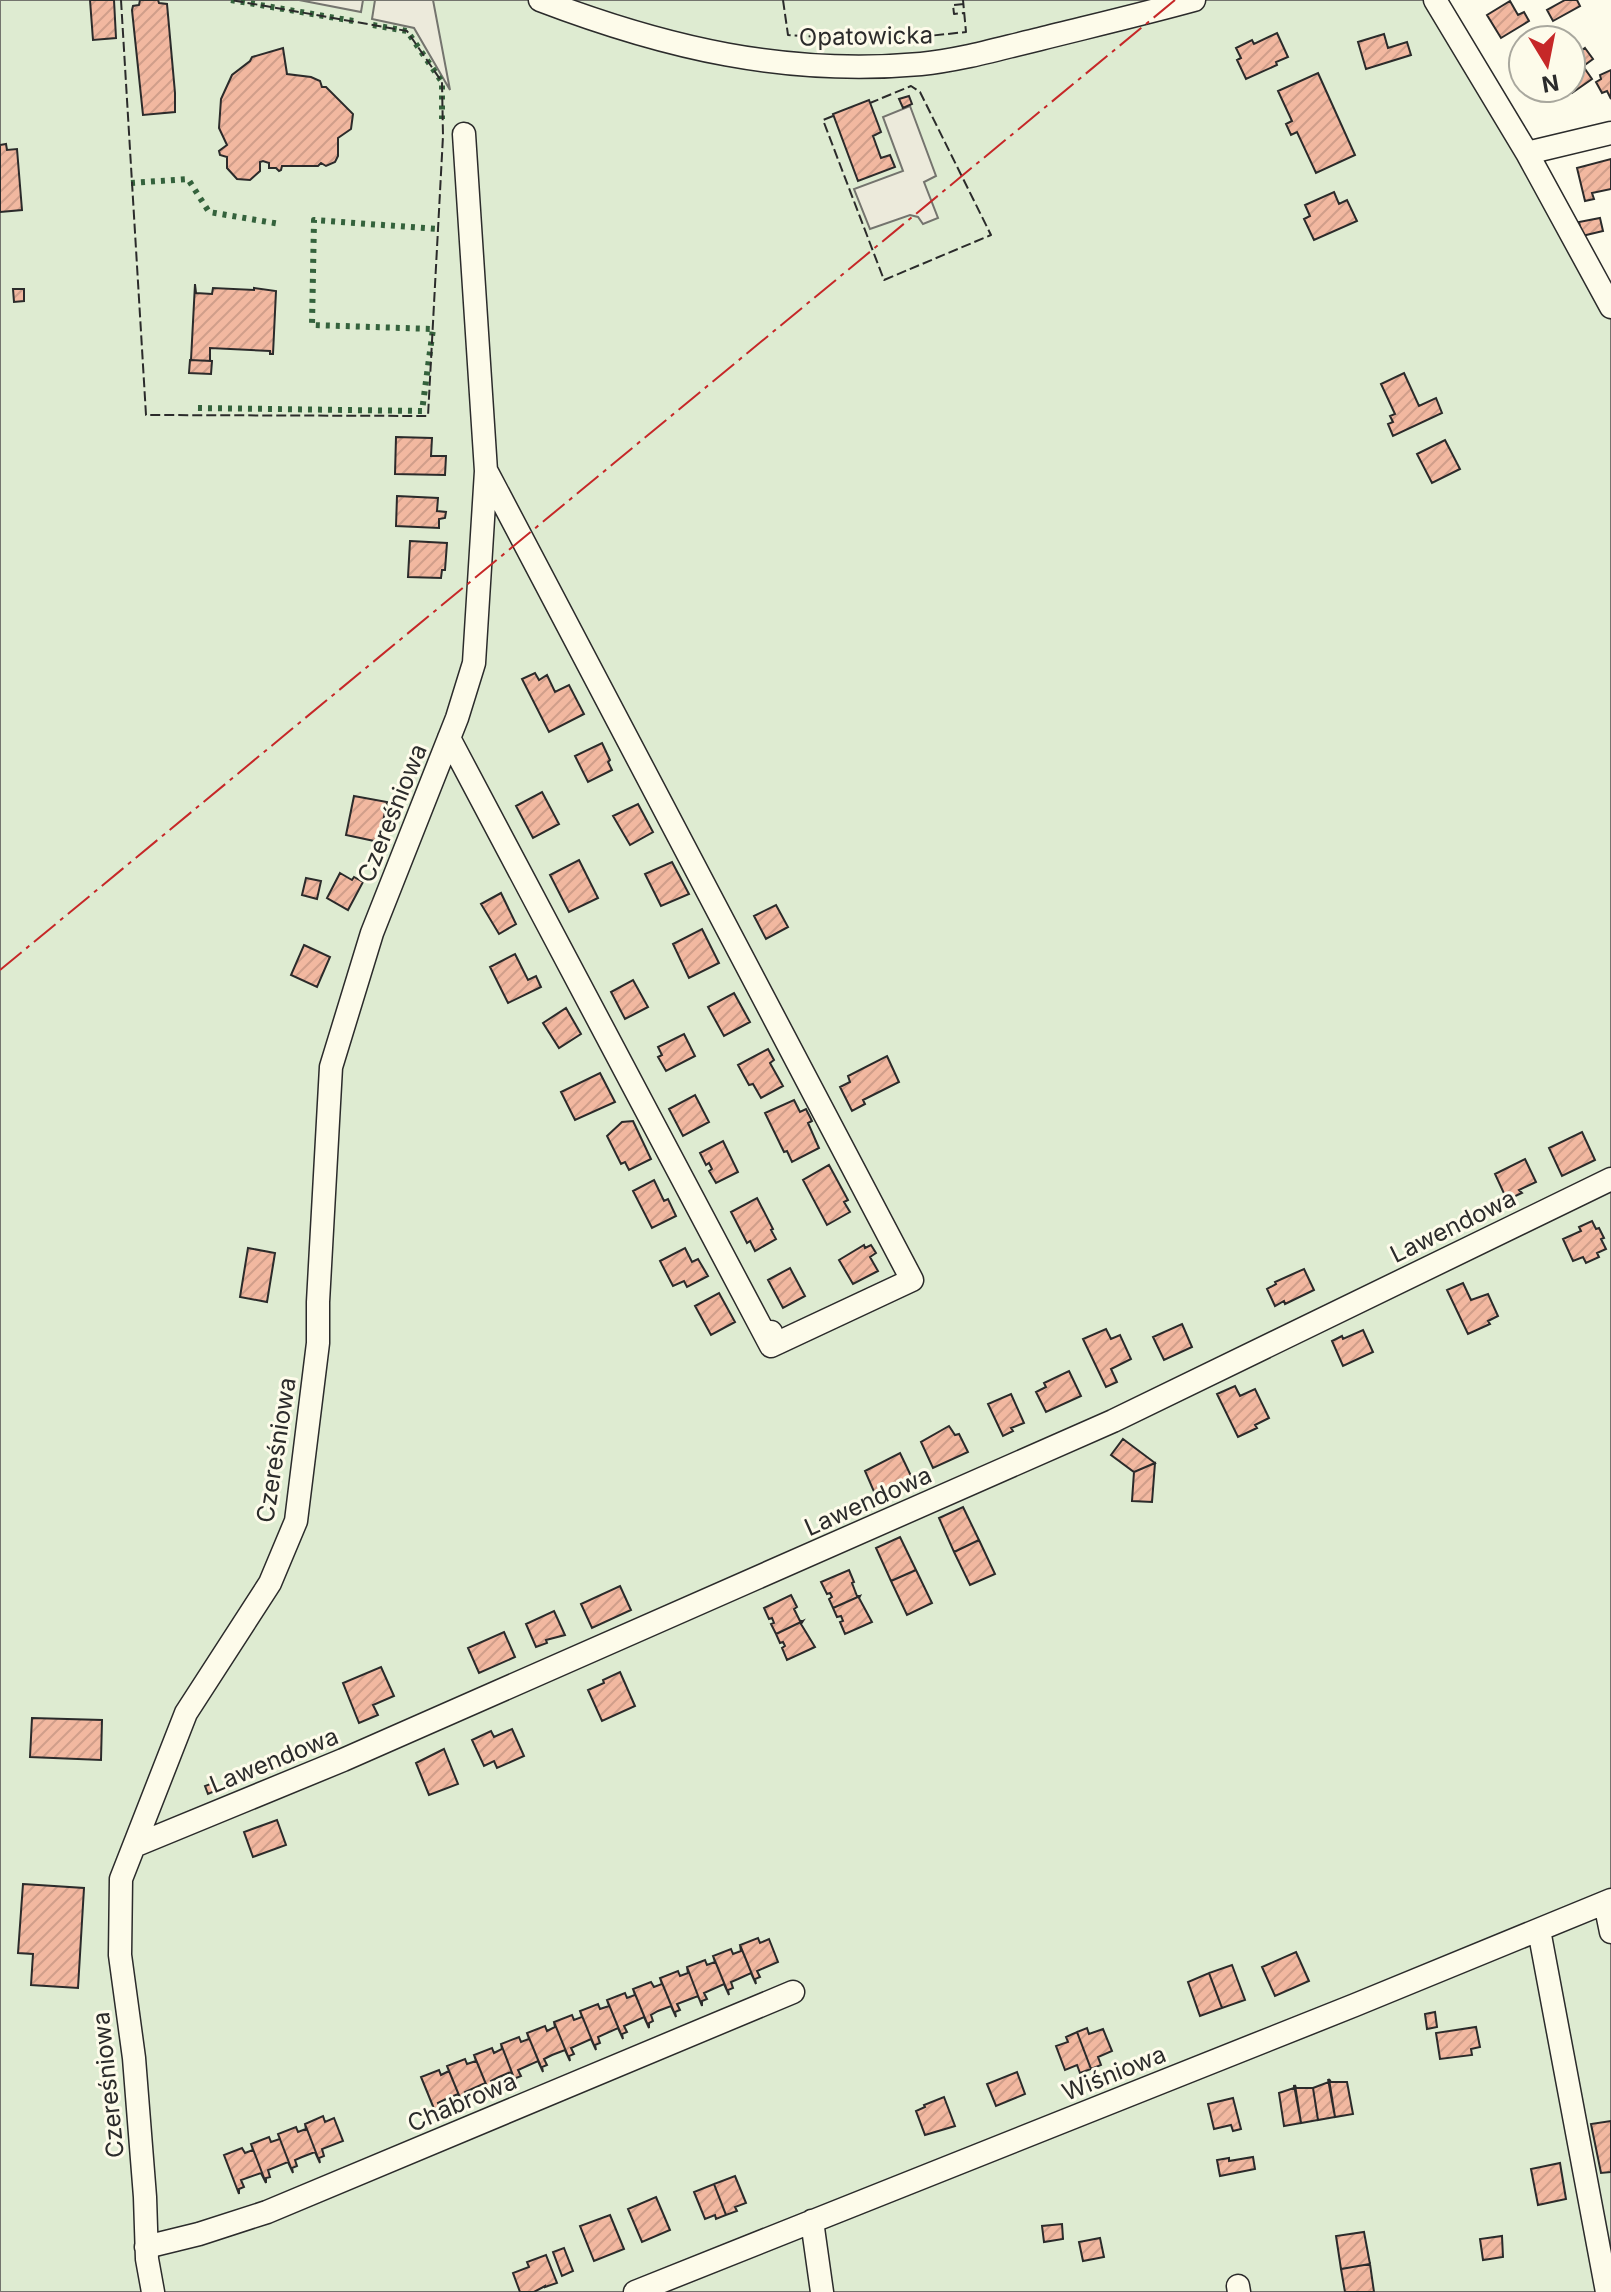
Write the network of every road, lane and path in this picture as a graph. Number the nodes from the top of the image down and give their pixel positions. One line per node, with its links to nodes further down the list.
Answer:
1 (540, 0): 2 (street, Opatowicka)
2 (1194, 0)
3 (1435, 0): 6 (street)
4 (1611, 133): 6 (street)
5 (464, 134): 8 (street, Czereśniowa)
6 (1527, 153): 7 (street)
7 (1611, 307)
8 (486, 471): 9 (street, Czereśniowa); 9 (street, Czereśniowa)
9 (449, 738): 11 (street, Czereśniowa)
10 (1611, 1179): 11 (street, Lawendowa)
11 (134, 1846): 17 (street, Czereśniowa)
12 (1608, 1902): 13 (street, Wiśniowa); 14 (street)
13 (1539, 1930): 16 (street, Wiśniowa); 21 (street)
14 (1611, 1932)
15 (793, 1992): 17 (street, Chabrowa)
16 (812, 2221): 19 (street, Wiśniowa); 20 (street)
17 (146, 2247): 18 (street, Czereśniowa)
18 (153, 2292)
19 (635, 2292)
20 (822, 2292)
21 (1607, 2292)

